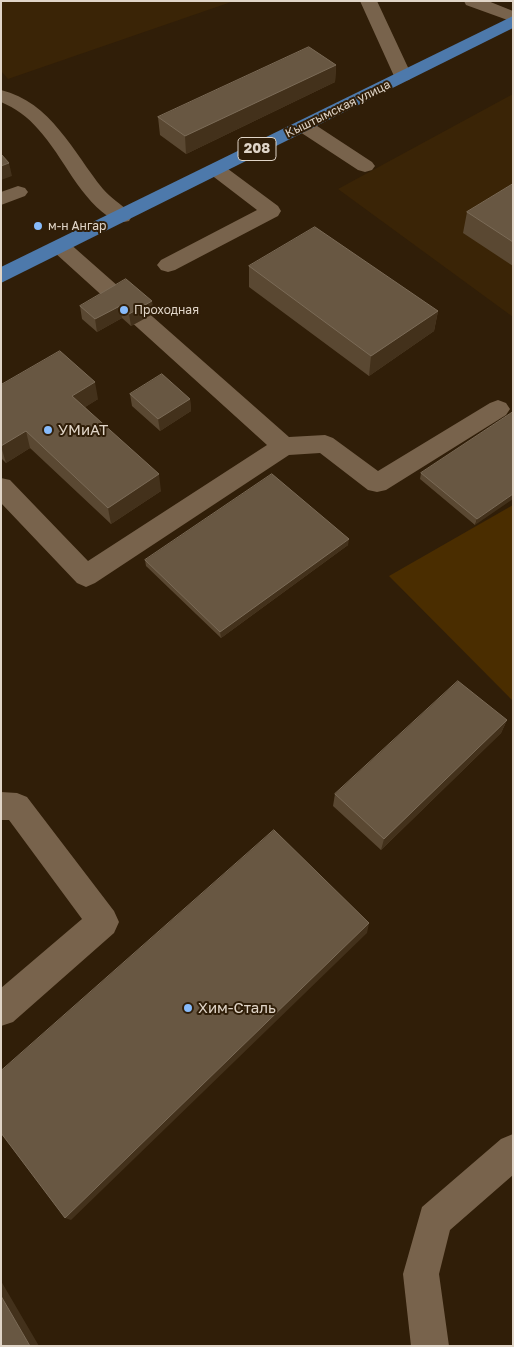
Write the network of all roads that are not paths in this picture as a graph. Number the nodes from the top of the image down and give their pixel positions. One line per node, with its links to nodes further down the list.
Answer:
1 (368, 1): 4 (lane)
2 (472, 1): 3 (lane)
3 (513, 19): 4 (main road, Кыштымская улица / 208)
4 (404, 76): 6 (main road, Кыштымская улица / 208)
5 (1, 95): 9 (lane)
6 (304, 126): 7 (lane); 8 (main road, Кыштымская улица / 208)
7 (365, 166)
8 (217, 170): 9 (main road, Кыштымская улица / 208); 11 (lane)
9 (122, 216): 10 (main road, Кыштымская улица / 208)
10 (61, 247): 12 (main road, Кыштымская улица / 208); 14 (lane)
11 (168, 265)
12 (1, 276)
13 (498, 409): 14 (lane)
14 (284, 446): 15 (lane)
15 (1, 487)
16 (1, 806): 17 (lane)
17 (1, 1010)
18 (513, 1151): 19 (lane)
19 (430, 1346)

